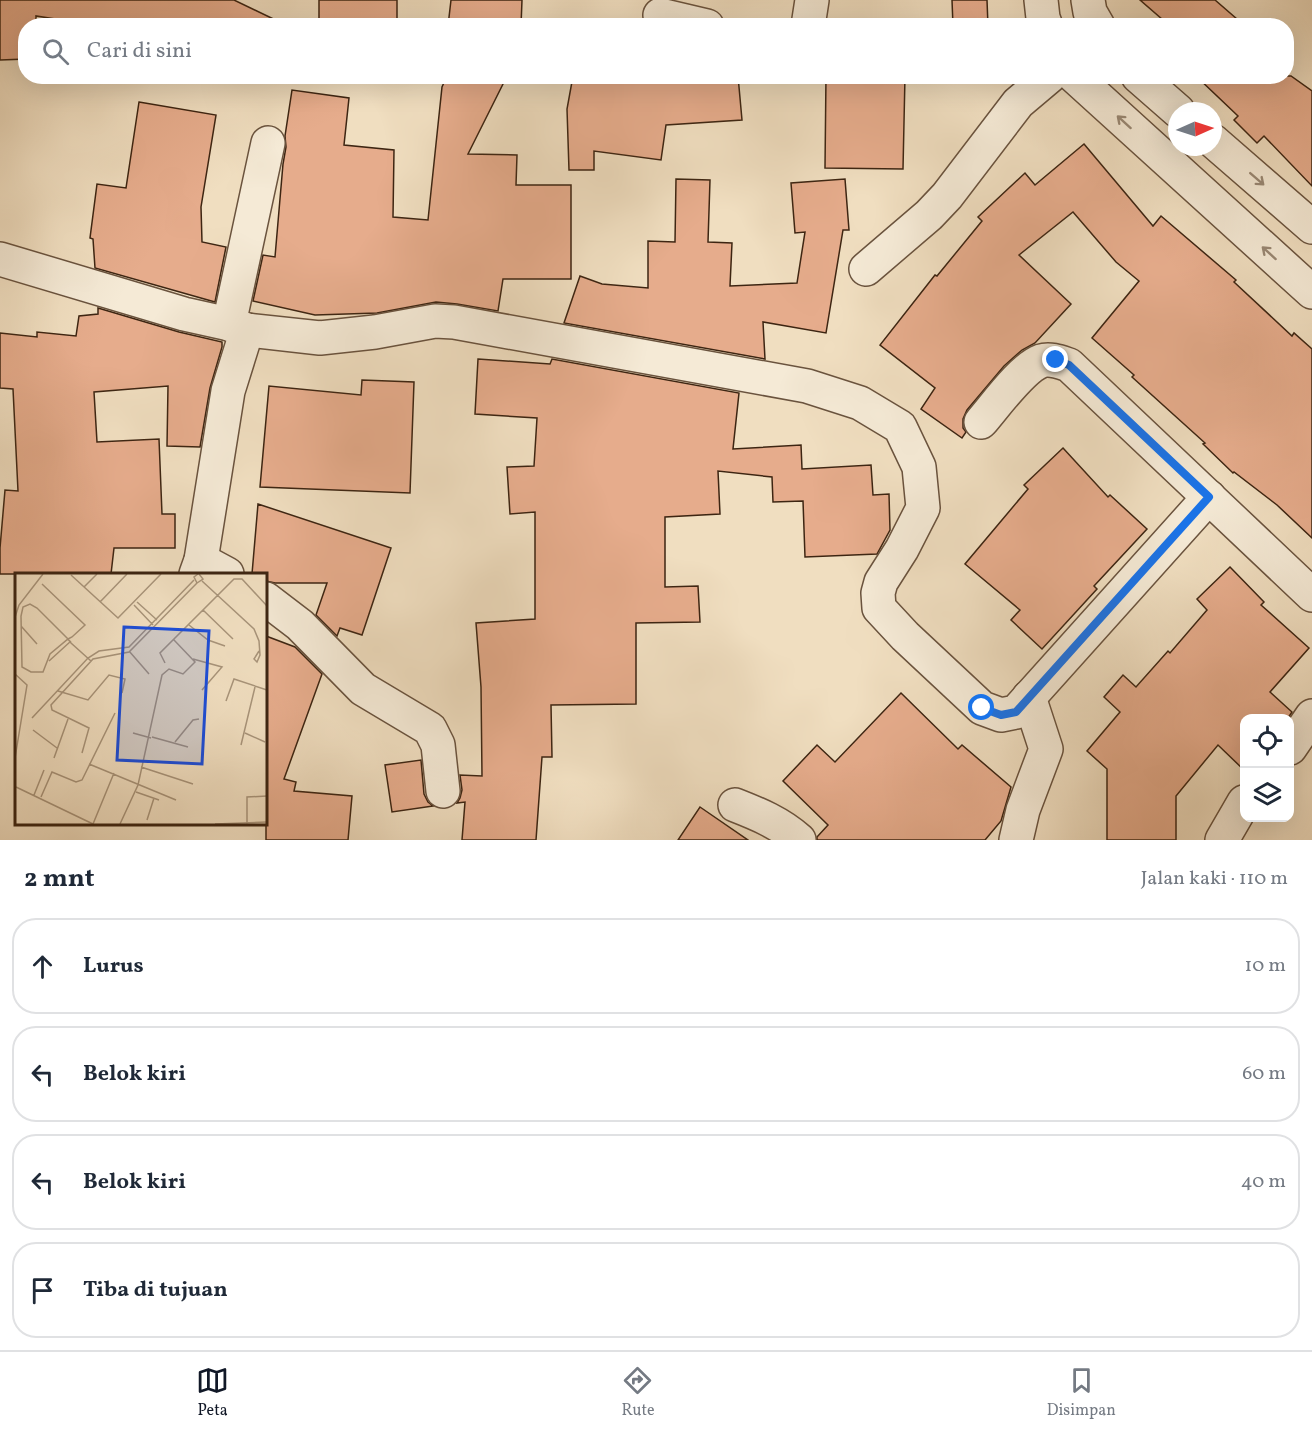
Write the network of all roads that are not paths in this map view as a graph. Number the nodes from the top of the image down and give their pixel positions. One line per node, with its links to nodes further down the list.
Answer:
1 (812, 0): 6 (street)
2 (1041, 0): 7 (street)
3 (1088, 0): 8 (street)
4 (660, 15): 5 (street)
5 (673, 18)
6 (809, 18)
7 (1043, 18)
8 (1093, 18)
9 (1041, 84): 17 (street)
10 (1083, 84): 18 (street, one-way to 10)
11 (1147, 84): 12 (street)
12 (1168, 102)
13 (268, 143): 19 (street)
14 (1222, 149): 15 (street, one-way to 15)
15 (1312, 227)
16 (0, 260): 19 (street)
17 (866, 269)
18 (1312, 292)
19 (238, 327): 22 (street); 25 (street)
20 (981, 422): 21 (street)
21 (1209, 497): 23 (street); 25 (street)
22 (208, 570)
23 (1312, 596)
24 (267, 600): 28 (street)
25 (1029, 697): 32 (street)
26 (1312, 716): 27 (street)
27 (1294, 742)
28 (443, 791)
29 (735, 805): 31 (street)
30 (1240, 810): 33 (street)
31 (800, 840)
32 (1016, 840)
33 (1222, 840)

